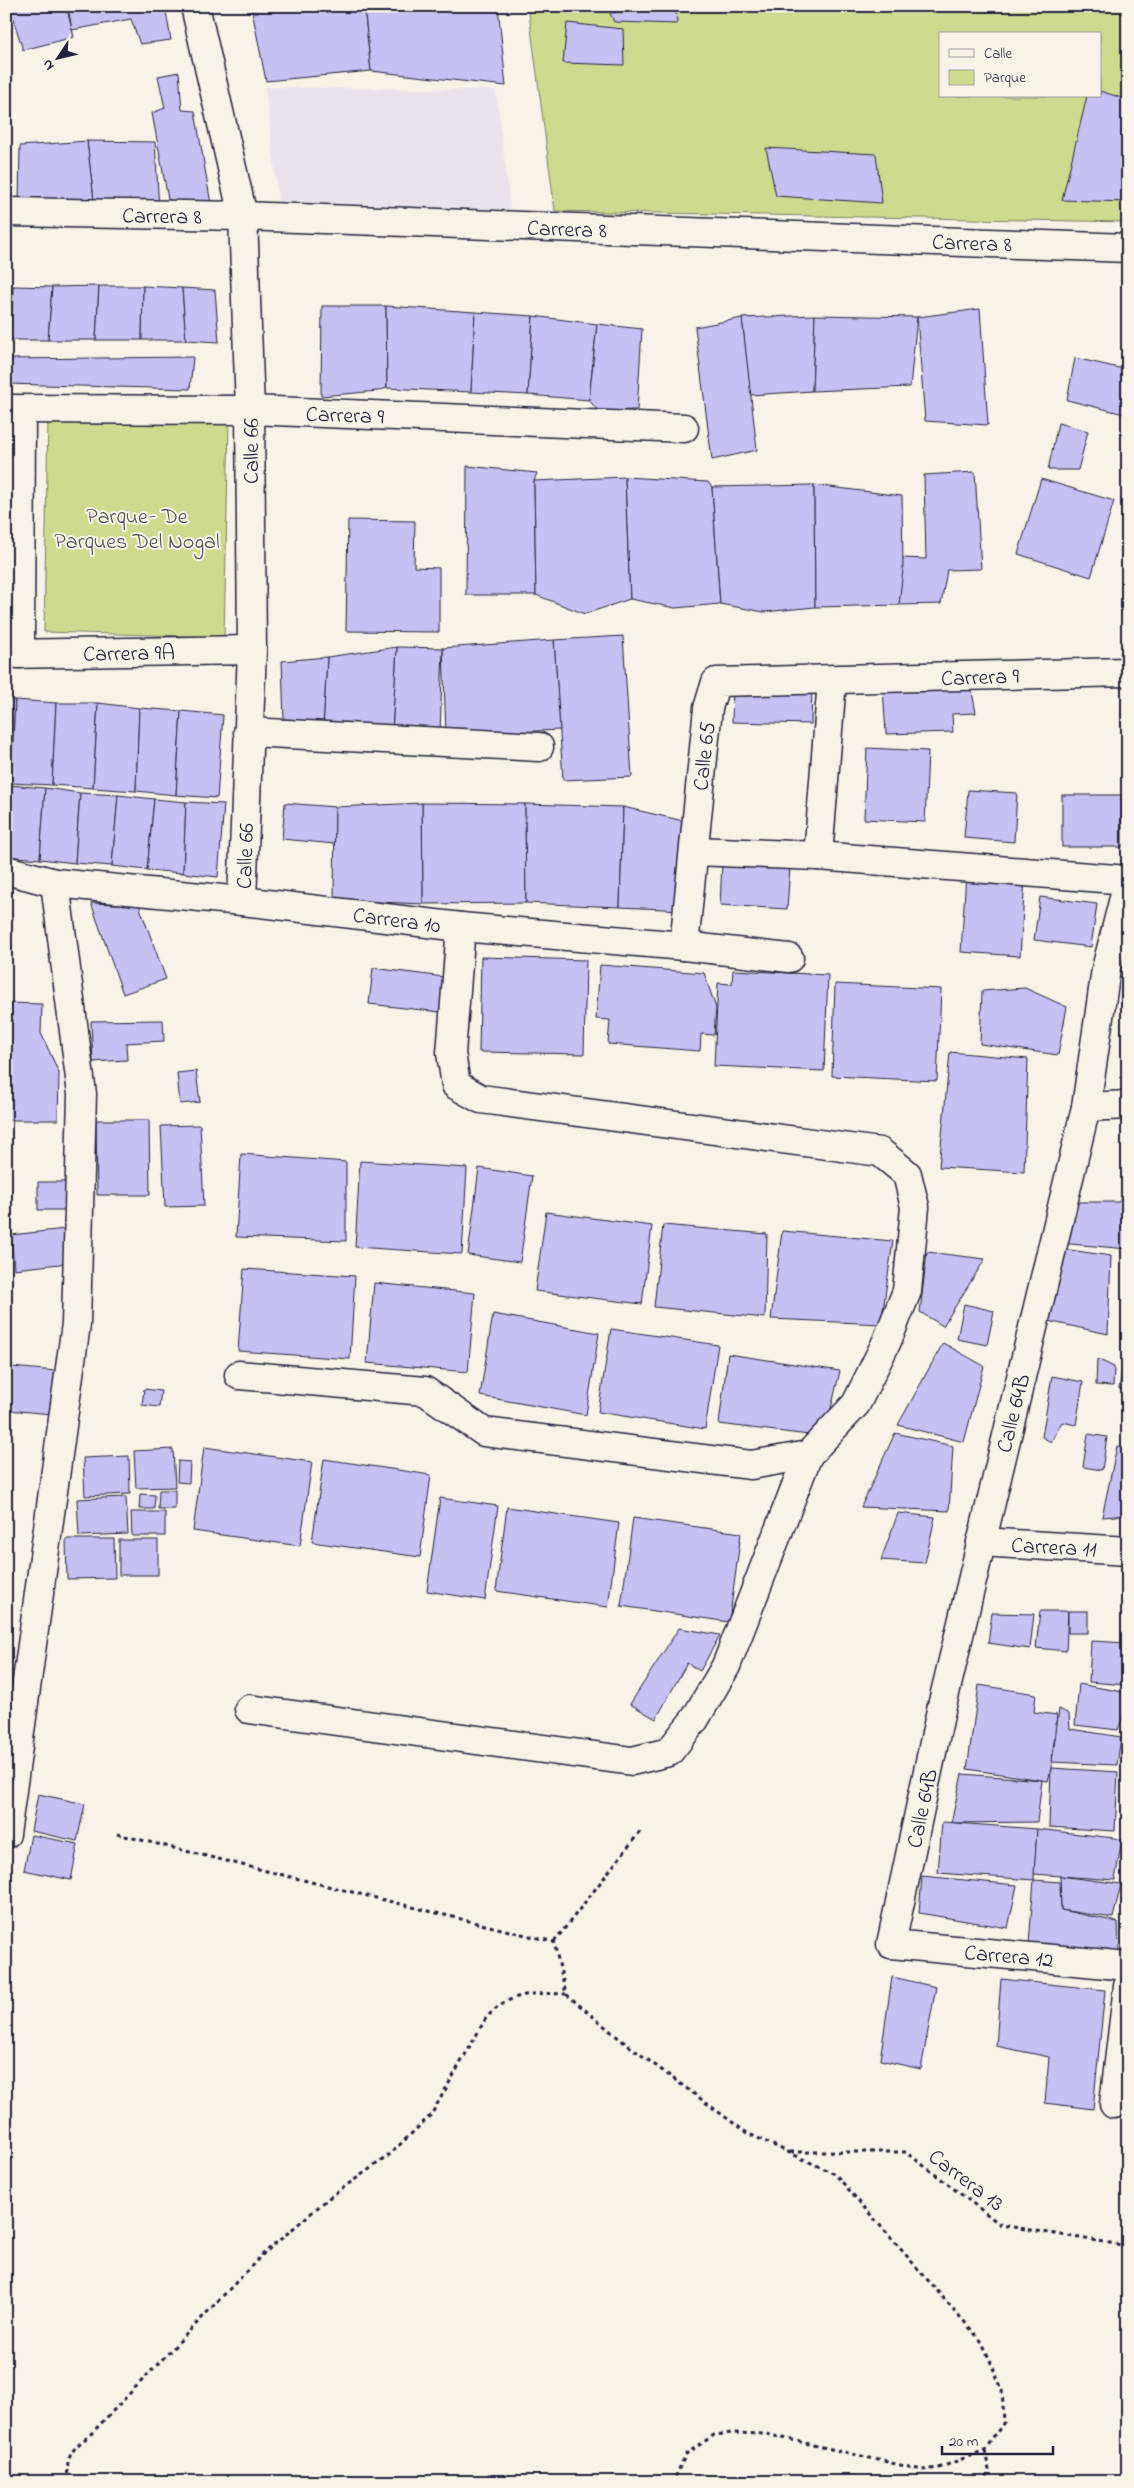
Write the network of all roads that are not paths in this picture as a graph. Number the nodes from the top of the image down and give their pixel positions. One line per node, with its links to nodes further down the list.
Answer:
1 (195, 6): 3 (street, Calle 66)
2 (6, 212): 3 (street, Carrera 8)
3 (243, 216): 4 (street, Carrera 8); 6 (street, Calle 66)
4 (1128, 248)
5 (14, 410): 6 (street, Carrera 9); 9 (street)
6 (250, 410): 7 (street, Carrera 9); 8 (street, Calle 66)
7 (684, 428)
8 (252, 650): 9 (street, Carrera 9A); 12 (street, Calle 66)
9 (13, 654)
10 (1128, 672): 11 (street, Carrera 9)
11 (832, 680): 14 (street, Calle 65); 15 (street)
12 (248, 732): 13 (street); 19 (street, Calle 66)
13 (539, 747)
14 (694, 851): 15 (street); 21 (street, Calle 65)
15 (818, 856): 17 (street)
16 (6, 870): 18 (street, Carrera 10)
17 (1128, 881): 24 (street, Calle 64B)
18 (54, 883): 19 (street, Carrera 10); 30 (street)
19 (242, 900): 20 (street, Carrera 10)
20 (461, 927): 21 (street, Carrera 10); 26 (street)
21 (684, 946): 22 (street, Carrera 10)
22 (789, 958)
23 (1128, 1105): 24 (street)
24 (1086, 1106): 27 (street, Calle 64B)
25 (239, 1375): 26 (street)
26 (808, 1456): 29 (street)
27 (981, 1542): 28 (street, Carrera 11); 31 (street, Calle 64B)
28 (1128, 1551)
29 (249, 1709)
30 (6, 1834)
31 (891, 1944): 32 (street, Carrera 12)
32 (1128, 1966)
33 (1128, 1986): 34 (street)
34 (1114, 2104)

